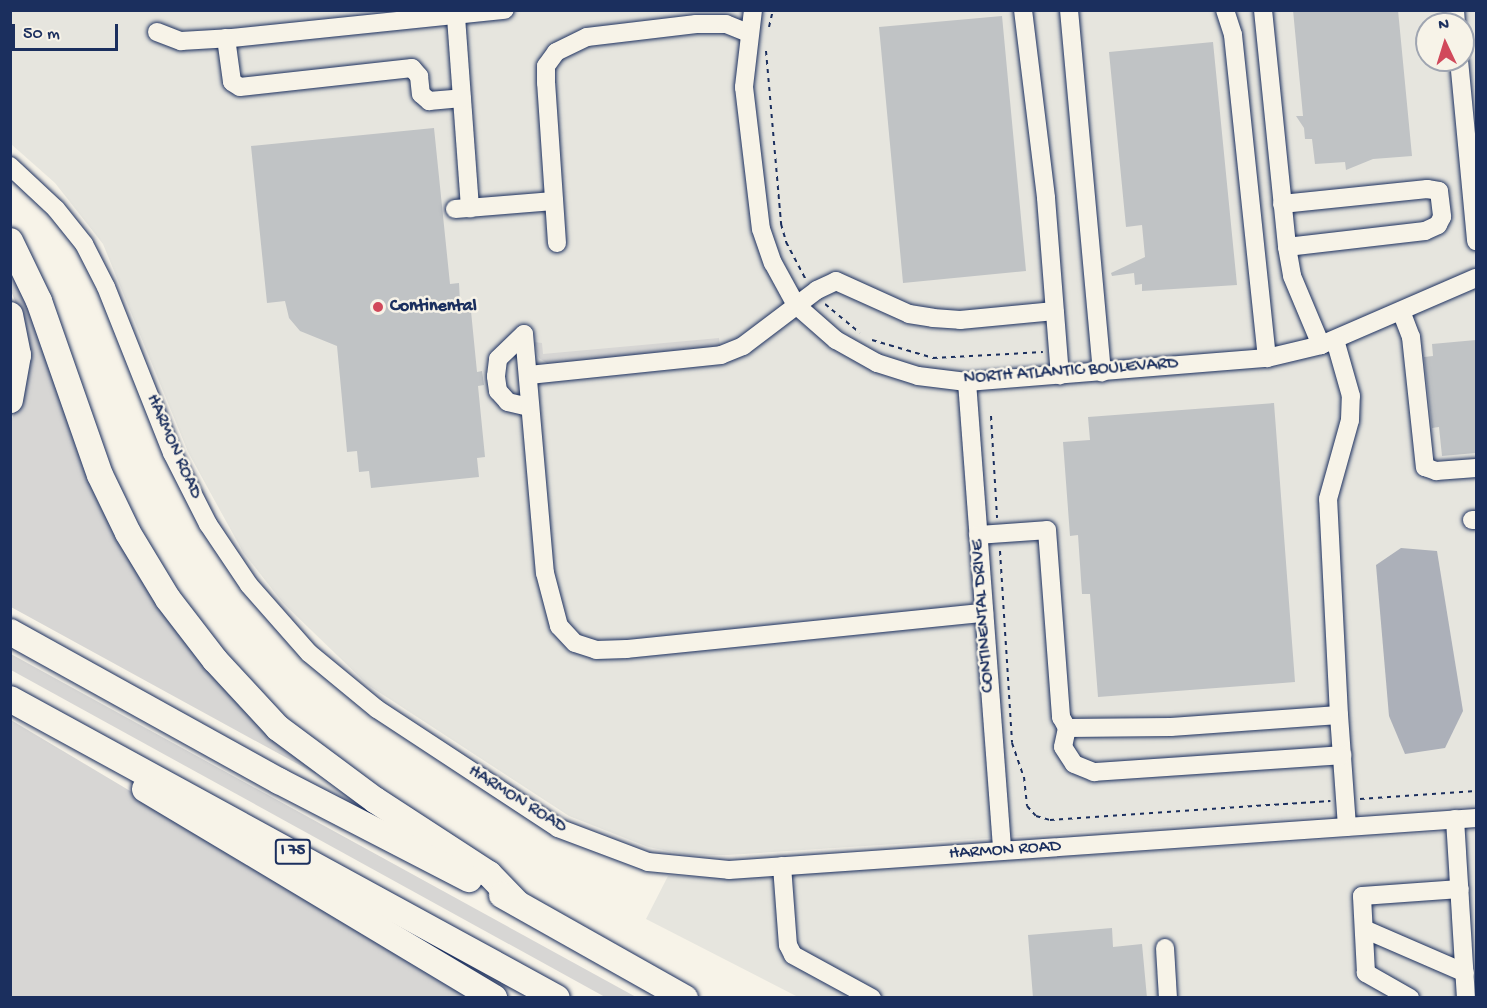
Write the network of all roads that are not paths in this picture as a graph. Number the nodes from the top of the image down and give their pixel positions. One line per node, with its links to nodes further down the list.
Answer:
1 (505, 10): 7 (street)
2 (753, 10): 9 (street, NORTH ATLANTIC BOULEVARD)
3 (1023, 10): 22 (street)
4 (1070, 10): 27 (street)
5 (1225, 10): 26 (street)
6 (1263, 10): 15 (street)
7 (456, 16): 10 (street); 12 (street)
8 (157, 32): 10 (street)
9 (748, 33): 14 (street); 21 (street, NORTH ATLANTIC BOULEVARD)
10 (226, 38): 12 (street)
11 (1460, 72): 17 (street)
12 (462, 98): 14 (street)
13 (10, 166): 45 (street, HARMON ROAD)
14 (554, 201): 18 (street)
15 (1282, 204): 19 (street); 19 (street)
16 (10, 241): 47 (highway)
17 (1476, 241)
18 (557, 243)
19 (1287, 247): 25 (street)
20 (1476, 278): 23 (street, NORTH ATLANTIC BOULEVARD)
21 (796, 305): 22 (street); 28 (street); 30 (street, NORTH ATLANTIC BOULEVARD)
22 (1055, 311): 29 (street)
23 (1401, 311): 25 (street, NORTH ATLANTIC BOULEVARD); 33 (street)
24 (10, 315): 31 (highway)
25 (1328, 343): 26 (street, NORTH ATLANTIC BOULEVARD); 38 (street)
26 (1267, 358): 27 (street, NORTH ATLANTIC BOULEVARD)
27 (1102, 372): 29 (street, NORTH ATLANTIC BOULEVARD)
28 (529, 375): 32 (street); 32 (street)
29 (1060, 375): 30 (street, NORTH ATLANTIC BOULEVARD)
30 (967, 382): 34 (street, CONTINENTAL DRIVE)
31 (10, 400)
32 (529, 407): 35 (street)
33 (1476, 468)
34 (978, 535): 35 (street, CONTINENTAL DRIVE); 39 (street)
35 (984, 613): 44 (street, CONTINENTAL DRIVE)
36 (10, 632): 47 (highway)
37 (20, 705): 51 (highway); 52 (highway, I 75)
38 (1340, 715): 39 (street); 40 (street)
39 (1067, 728): 40 (street)
40 (1342, 755): 43 (street)
41 (1476, 818): 42 (street, HARMON ROAD)
42 (1455, 819): 43 (street, HARMON ROAD); 46 (street)
43 (1347, 827): 44 (street, HARMON ROAD)
44 (1002, 851): 45 (street, HARMON ROAD)
45 (782, 866): 54 (street)
46 (1460, 889): 48 (street); 50 (street)
47 (517, 903): 53 (highway)
48 (1364, 929): 50 (street); 56 (street)
49 (1165, 948): 55 (street)
50 (1465, 973): 57 (street)
51 (494, 998)
52 (556, 998)
53 (685, 998)
54 (872, 998)
55 (1168, 998)
56 (1410, 998)
57 (1466, 998)

